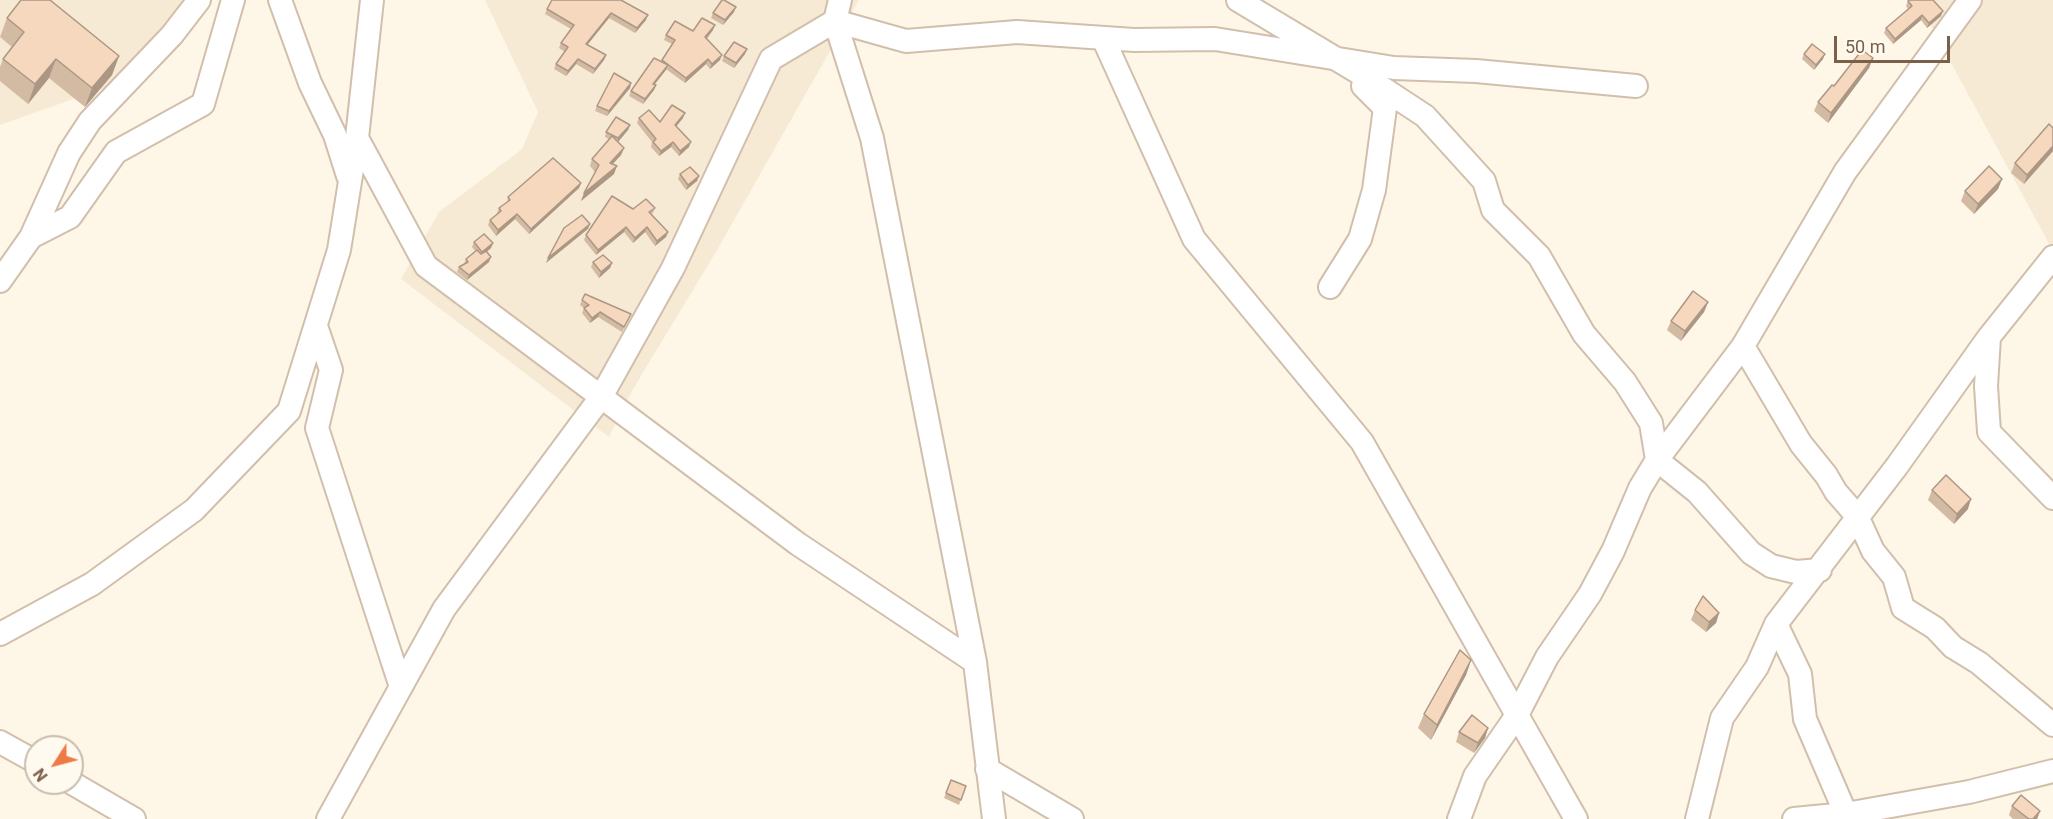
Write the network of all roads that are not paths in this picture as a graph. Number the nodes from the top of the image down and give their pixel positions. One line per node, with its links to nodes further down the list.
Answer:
1 (199, 0): 13 (street)
2 (233, 0): 13 (street)
3 (280, 0): 12 (street)
4 (372, 0): 11 (street)
5 (1238, 0): 9 (street)
6 (1970, 0): 19 (street)
7 (838, 11): 8 (street); 20 (street); 27 (street)
8 (1102, 38): 9 (street); 29 (street)
9 (1336, 59): 10 (street); 16 (street); 21 (street)
10 (1636, 86)
11 (357, 138): 12 (street); 20 (street)
12 (348, 189): 17 (street)
13 (31, 237): 15 (street)
14 (2053, 257): 18 (street)
15 (0, 281)
16 (1330, 287)
17 (316, 326): 26 (street); 28 (street)
18 (1989, 337): 22 (street); 23 (street)
19 (1743, 346): 21 (street); 23 (street)
20 (601, 397): 27 (street); 28 (street)
21 (1657, 460): 24 (street); 29 (street)
22 (2053, 498)
23 (1857, 516): 24 (street); 30 (street)
24 (1820, 570): 25 (street)
25 (1776, 624): 36 (street); 43 (street)
26 (0, 634)
27 (975, 662): 33 (street)
28 (401, 687): 38 (street)
29 (1517, 715): 41 (street); 42 (street)
30 (2053, 725)
31 (0, 742): 32 (street)
32 (24, 755)
33 (987, 769): 39 (street); 40 (street)
34 (2053, 771): 36 (street)
35 (84, 790): 37 (street)
36 (1847, 816): 44 (street)
37 (134, 819)
38 (328, 819)
39 (994, 819)
40 (1072, 819)
41 (1459, 819)
42 (1576, 819)
43 (1697, 819)
44 (1794, 819)

